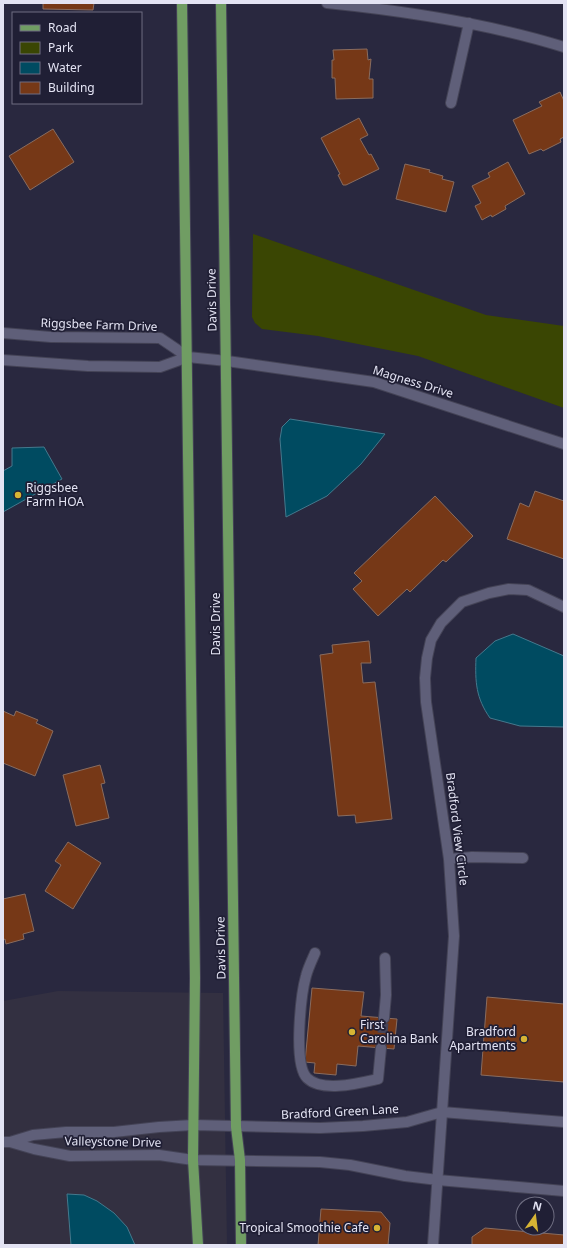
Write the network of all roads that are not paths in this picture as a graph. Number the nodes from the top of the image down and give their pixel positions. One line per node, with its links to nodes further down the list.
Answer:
1 (182, 3): 8 (main road, Davis Drive)
2 (221, 3): 10 (main road, Davis Drive)
3 (327, 3): 4 (street)
4 (469, 23): 5 (street); 6 (street)
5 (564, 47)
6 (451, 103)
7 (3, 333): 8 (street, Riggsbee Farm Drive)
8 (188, 357): 9 (street, Riggsbee Farm Drive); 10 (street, Riggsbee Farm Drive); 21 (main road, Davis Drive)
9 (3, 360)
10 (227, 361): 11 (street, Magness Drive); 22 (main road, Davis Drive)
11 (564, 444)
12 (564, 607): 14 (street, Bradford View Circle)
13 (523, 858): 14 (street)
14 (449, 859): 19 (street, Bradford View Circle)
15 (315, 953): 18 (street)
16 (385, 958): 17 (street)
17 (384, 1018)
18 (381, 1048)
19 (442, 1112): 20 (street, Bradford Green Lane); 22 (street, Bradford Green Lane); 26 (street, Bradford View Circle)
20 (564, 1122)
21 (193, 1125): 22 (street, Valleystone Drive); 23 (street, Valleystone Drive); 24 (main road, Davis Drive)
22 (236, 1127): 25 (main road, Davis Drive)
23 (6, 1142): 24 (street, Valleystone Drive)
24 (193, 1160): 25 (street, Valleystone Drive); 28 (main road, Davis Drive)
25 (240, 1160): 26 (street); 29 (main road, Davis Drive)
26 (438, 1180): 27 (street); 30 (street, Bradford View Circle)
27 (564, 1191)
28 (198, 1245)
29 (240, 1245)
30 (433, 1245)

